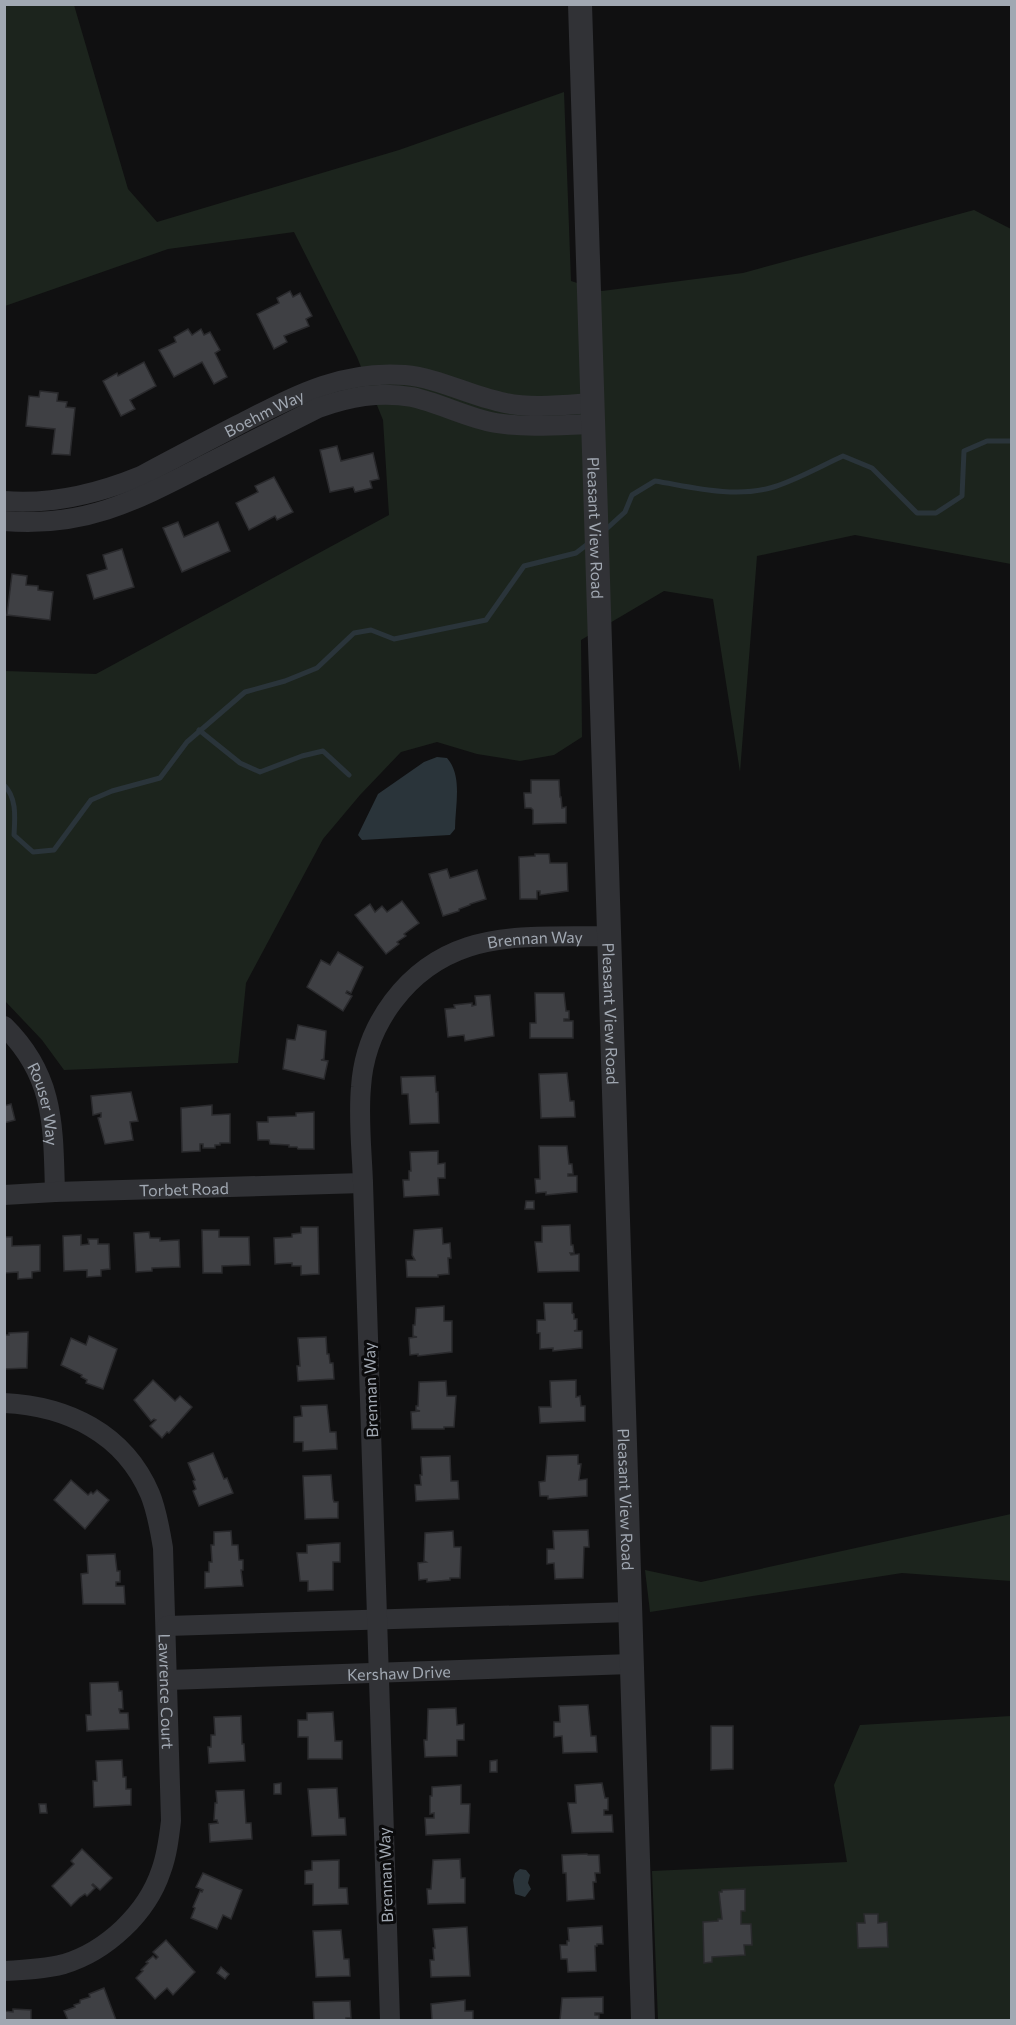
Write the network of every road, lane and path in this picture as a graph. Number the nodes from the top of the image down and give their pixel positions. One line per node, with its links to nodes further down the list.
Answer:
1 (580, 4): 4 (street, Pleasant View Road)
2 (413, 377): 3 (street); 4 (street, Boehm Way); 5 (street, Boehm Way)
3 (409, 397): 4 (street, Boehm Way); 6 (street, Boehm Way)
4 (592, 414): 9 (street, Pleasant View Road)
5 (123, 483): 6 (street); 7 (street, Boehm Way)
6 (136, 500): 8 (street, Boehm Way)
7 (4, 501)
8 (4, 521)
9 (608, 936): 11 (street, Brennan Way); 15 (street, Pleasant View Road)
10 (4, 1026): 12 (street, Rouser Way)
11 (363, 1183): 12 (street, Torbet Road); 16 (street, Brennan Way)
12 (56, 1192): 13 (street, Torbet Road)
13 (4, 1195)
14 (4, 1403): 17 (street, Lawrence Court)
15 (629, 1612): 16 (street); 18 (street, Pleasant View Road)
16 (377, 1618): 17 (street); 19 (street, Brennan Way)
17 (167, 1626): 20 (street, Lawrence Court)
18 (631, 1664): 19 (street, Kershaw Drive); 23 (street, Pleasant View Road)
19 (379, 1673): 20 (street, Kershaw Drive); 22 (street, Brennan Way)
20 (168, 1680): 21 (street, Lawrence Court)
21 (4, 1971)
22 (390, 2020)
23 (643, 2020)

